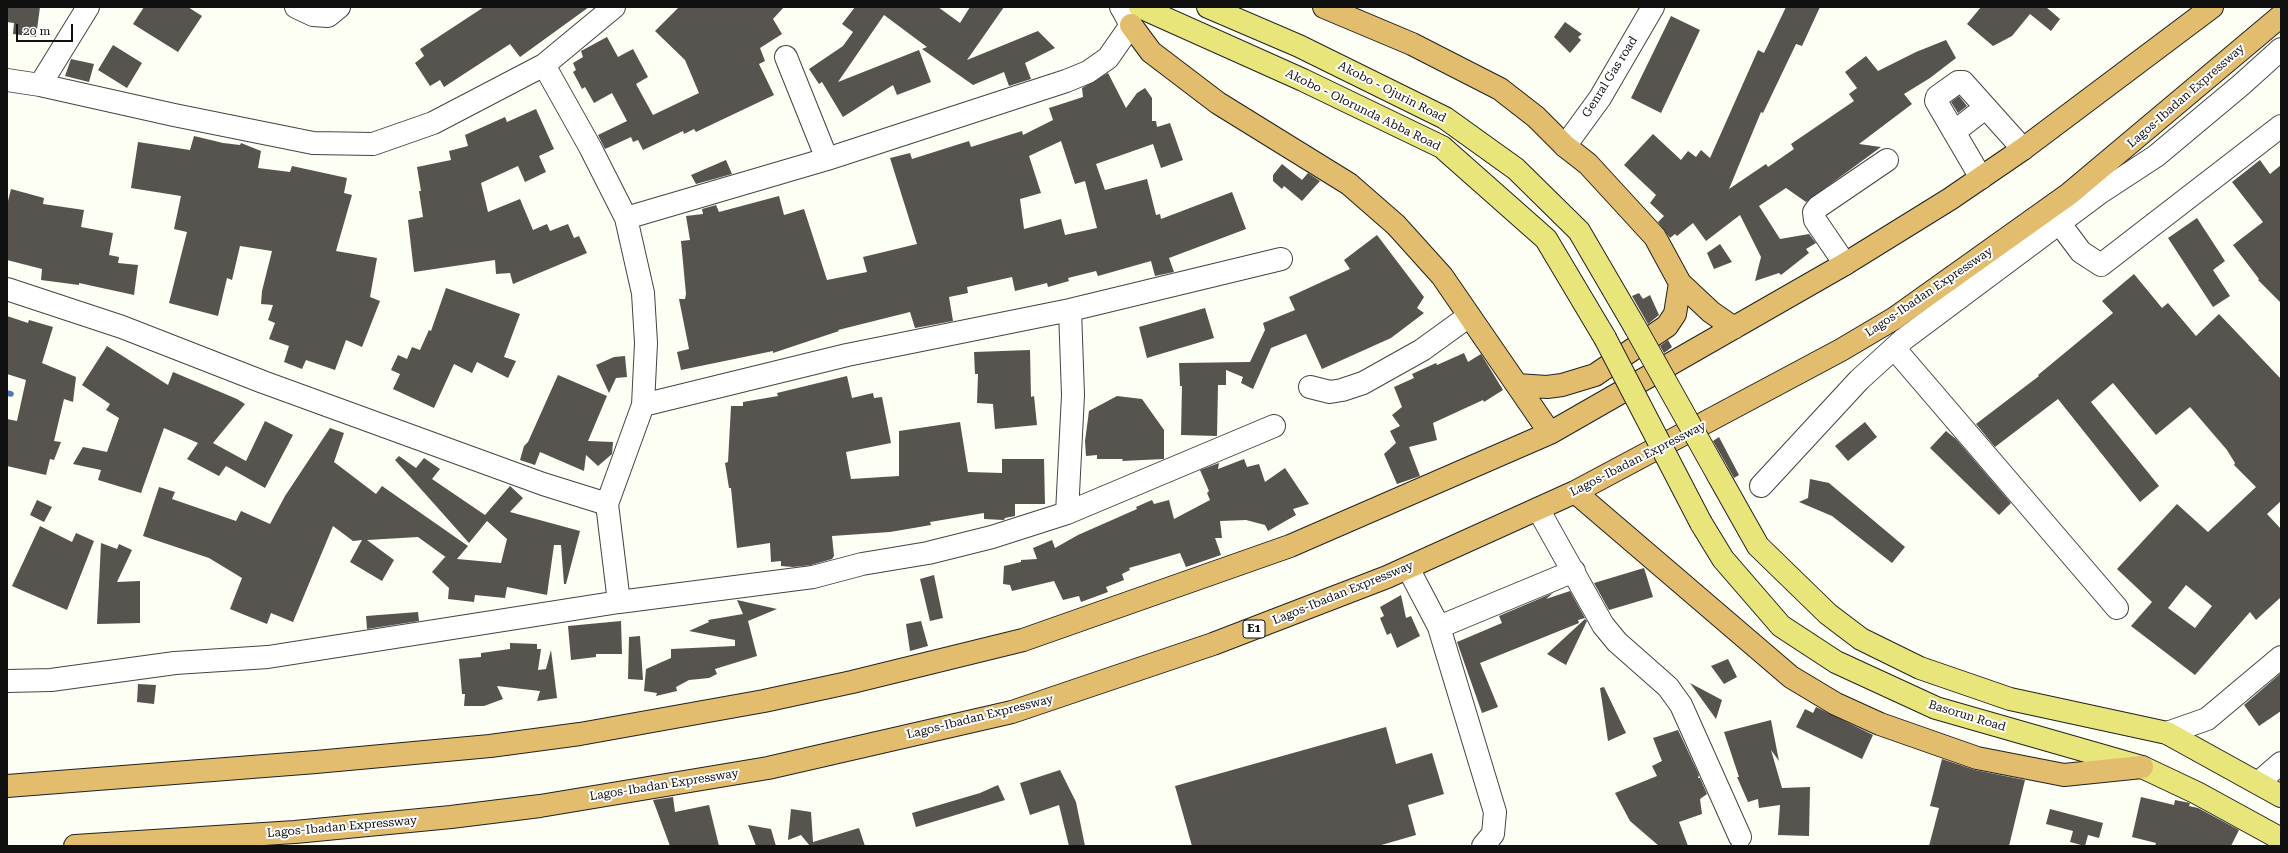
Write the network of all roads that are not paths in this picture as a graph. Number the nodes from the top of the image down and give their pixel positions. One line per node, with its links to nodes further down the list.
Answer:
1 (88, 7): 15 (street)
2 (296, 7): 3 (street)
3 (339, 7)
4 (614, 7): 13 (street)
5 (1208, 7): 52 (main road, Akobo - Ojurin Road, bridge)
6 (1324, 7): 19 (highway)
7 (1653, 7): 19 (street, Genral Gas road)
8 (2212, 7): 20 (highway)
9 (1130, 13): 21 (street); 31 (highway); 44 (main road, Akobo - Olorunda Abba Road, bridge)
10 (2281, 16): 40 (highway, Lagos-Ibadan Expressway / E1)
11 (2281, 49): 25 (street)
12 (786, 57): 21 (street)
13 (544, 66): 15 (street); 24 (street)
14 (7, 80): 15 (street)
15 (40, 85)
16 (1985, 108): 18 (street); 18 (street); 20 (street)
17 (2281, 126): 25 (street)
18 (1954, 132): 23 (street)
19 (1565, 146): 28 (highway)
20 (2023, 149): 23 (highway)
21 (827, 159): 24 (street)
22 (1887, 160): 27 (street)
23 (1981, 178): 27 (highway)
24 (626, 218): 36 (street)
25 (2060, 224): 33 (street)
26 (1281, 259): 30 (street)
27 (1845, 264): 32 (highway)
28 (1680, 283): 32 (highway); 34 (highway)
29 (7, 289): 41 (street)
30 (1070, 310): 36 (street); 43 (street)
31 (1469, 316): 34 (highway); 35 (street)
32 (1734, 328): 38 (highway)
33 (1894, 348): 39 (street); 48 (street)
34 (1516, 385): 38 (highway)
35 (1310, 387)
36 (643, 405): 41 (street)
37 (1274, 426): 43 (street)
38 (1550, 433): 56 (highway)
39 (1761, 486)
40 (1575, 492): 42 (highway, Lagos-Ibadan Expressway / E1); 54 (highway)
41 (607, 504): 47 (street)
42 (1538, 508): 45 (highway, Lagos-Ibadan Expressway / E1); 46 (street)
43 (1068, 513): 47 (street)
44 (1701, 523): 54 (main road, Basorun Road)
45 (1408, 568): 49 (street); 60 (highway, Lagos-Ibadan Expressway / E1)
46 (1574, 571): 49 (street); 58 (street)
47 (619, 602): 51 (street)
48 (2117, 608)
49 (1439, 627): 61 (street)
50 (2281, 657): 52 (street)
51 (7, 681)
52 (2167, 733): 55 (main road)
53 (2281, 763): 55 (street)
54 (2142, 767): 59 (main road, Basorun Road)
55 (2258, 783): 57 (main road)
56 (7, 786)
57 (2281, 796)
58 (1740, 837)
59 (2281, 839)
60 (75, 846)
61 (1483, 846)

